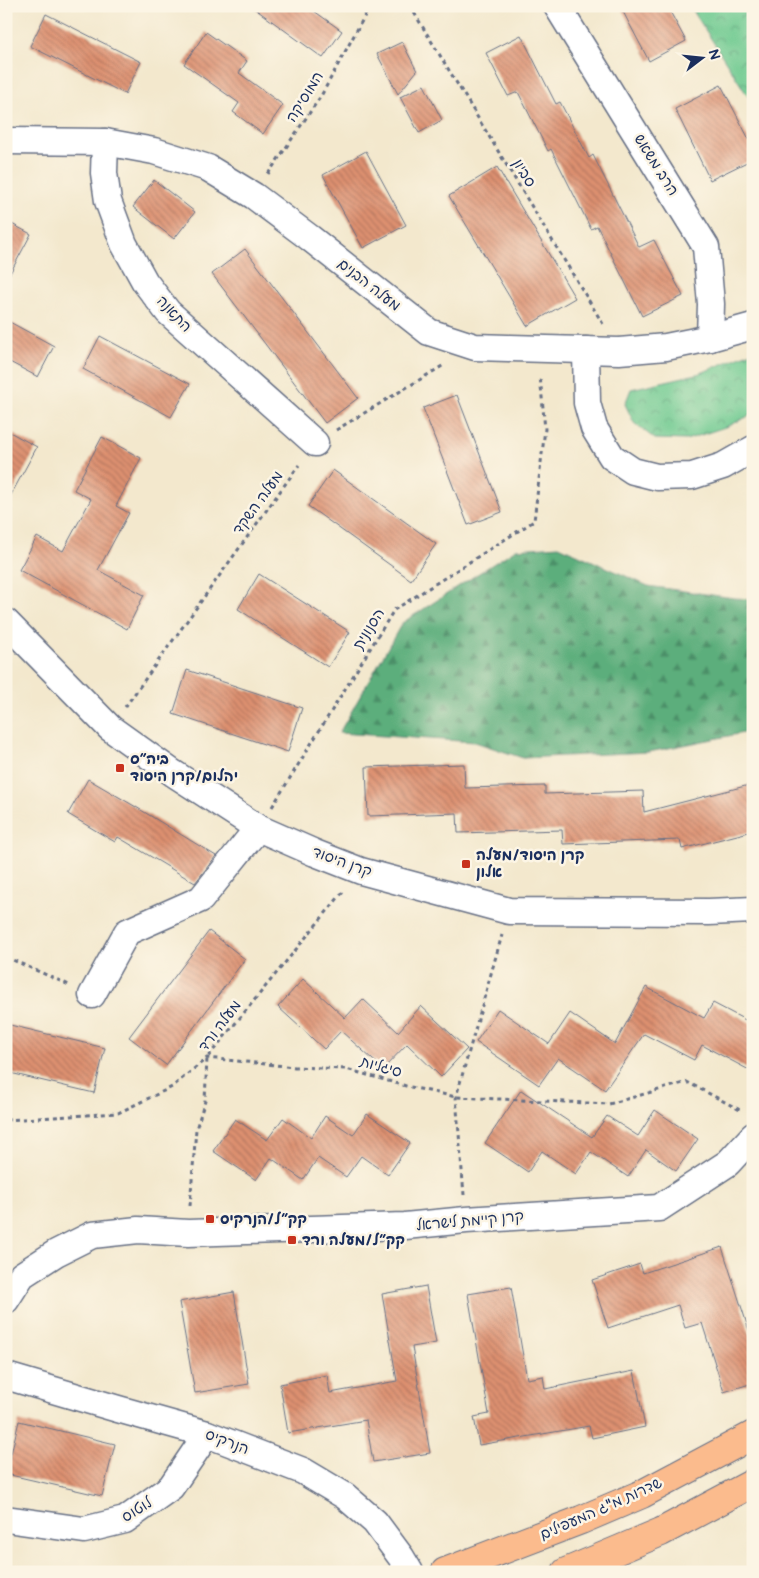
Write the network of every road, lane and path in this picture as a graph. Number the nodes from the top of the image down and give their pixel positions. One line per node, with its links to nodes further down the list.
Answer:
1 (370, 6): 8 (path, המוסיקה)
2 (410, 6): 14 (path, סביון)
3 (556, 6): 10 (street, הרב משאש)
4 (749, 6): 5 (path)
5 (753, 13)
6 (6, 140): 7 (street, מעלה הבנים)
7 (104, 142): 8 (street, מעלה הבנים); 15 (street, התאנה)
8 (254, 196): 11 (street, מעלה הבנים)
9 (753, 326): 10 (street, מעלה הבנים)
10 (710, 338): 14 (street, מעלה הבנים)
11 (474, 346): 12 (street, מעלה הבנים); 15 (path, מעלה השקד)
12 (537, 348): 13 (street, מעלה הבנים); 19 (path, הסנונית)
13 (586, 350): 14 (street, מעלה הבנים); 16 (street)
14 (619, 351)
15 (315, 443): 18 (path, מעלה השקד)
16 (753, 449)
17 (6, 622): 18 (street, קרן היסוד)
18 (110, 728): 19 (street, קרן היסוד)
19 (258, 828): 20 (street, קרן היסוד); 24 (street)
20 (361, 871): 22 (street, קרן היסוד); 25 (path, מעלה ורד)
21 (753, 910): 22 (street, קרן היסוד)
22 (509, 911): 26 (path)
23 (6, 958): 24 (path)
24 (92, 995)
25 (207, 1058): 26 (path, סיגליות); 27 (path); 30 (path, מעלה ורד)
26 (456, 1097): 28 (path, סיגליות); 29 (path)
27 (6, 1120)
28 (749, 1124): 29 (street, קרן קיימת לישראל)
29 (466, 1220): 30 (street, קרן קיימת לישראל)
30 (188, 1233): 31 (street, קרן קיימת לישראל)
31 (6, 1300)
32 (6, 1376): 33 (street, הנרקיס)
33 (207, 1434): 36 (street, לוטוס); 37 (street, הנרקיס)
34 (753, 1434): 38 (main road, שדרות מ"ג המעפילים)
35 (753, 1483): 39 (main road)
36 (6, 1518)
37 (410, 1572)
38 (445, 1572)
39 (566, 1572)

